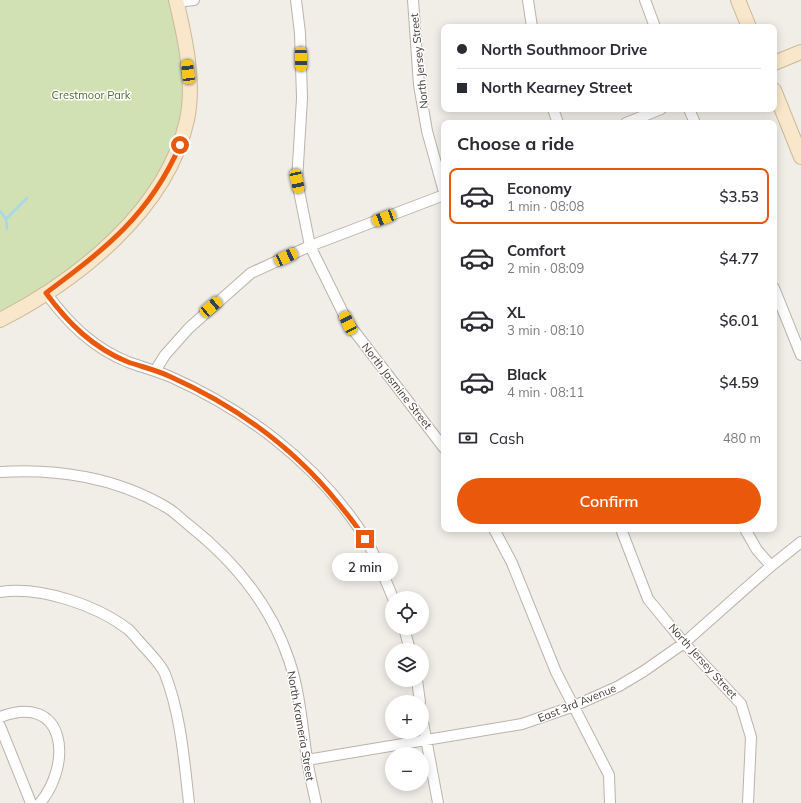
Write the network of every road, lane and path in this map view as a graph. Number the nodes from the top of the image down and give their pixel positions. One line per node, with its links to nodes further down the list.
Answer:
1 (194, 0): 7 (street)
2 (296, 0): 19 (street, North Jasmine Street)
3 (413, 0): 17 (street, North Jersey Street)
4 (528, 0): 8 (street)
5 (645, 0): 9 (street)
6 (738, 0): 10 (street)
7 (176, 1): 20 (street)
8 (532, 24)
9 (654, 24)
10 (748, 24)
11 (801, 52): 12 (street)
12 (777, 62)
13 (777, 97): 16 (street)
14 (654, 112): 15 (street)
15 (634, 120)
16 (801, 157)
17 (441, 183)
18 (441, 195): 19 (street)
19 (310, 246): 24 (street); 25 (street, North Jasmine Street)
20 (46, 293): 22 (street); 24 (street)
21 (777, 295): 23 (street)
22 (0, 320)
23 (801, 355)
24 (155, 371): 32 (street)
25 (441, 444)
26 (0, 472): 39 (street, North Krameria Street)
27 (496, 532): 35 (street)
28 (622, 532): 34 (street, North Jersey Street)
29 (747, 532): 31 (street)
30 (801, 542): 31 (street, East 3rd Avenue)
31 (772, 566): 34 (street, East 3rd Avenue)
32 (390, 591)
33 (0, 592): 42 (street)
34 (684, 643): 35 (street, East 3rd Avenue); 46 (street, North Jersey Street)
35 (574, 706): 38 (street, East 3rd Avenue); 45 (street)
36 (0, 717): 41 (street)
37 (0, 726): 40 (street)
38 (425, 741): 39 (street, East 3rd Avenue); 44 (street)
39 (307, 760): 43 (street, North Krameria Street)
40 (32, 803)
41 (40, 803)
42 (189, 803)
43 (316, 803)
44 (438, 803)
45 (610, 803)
46 (748, 803)

